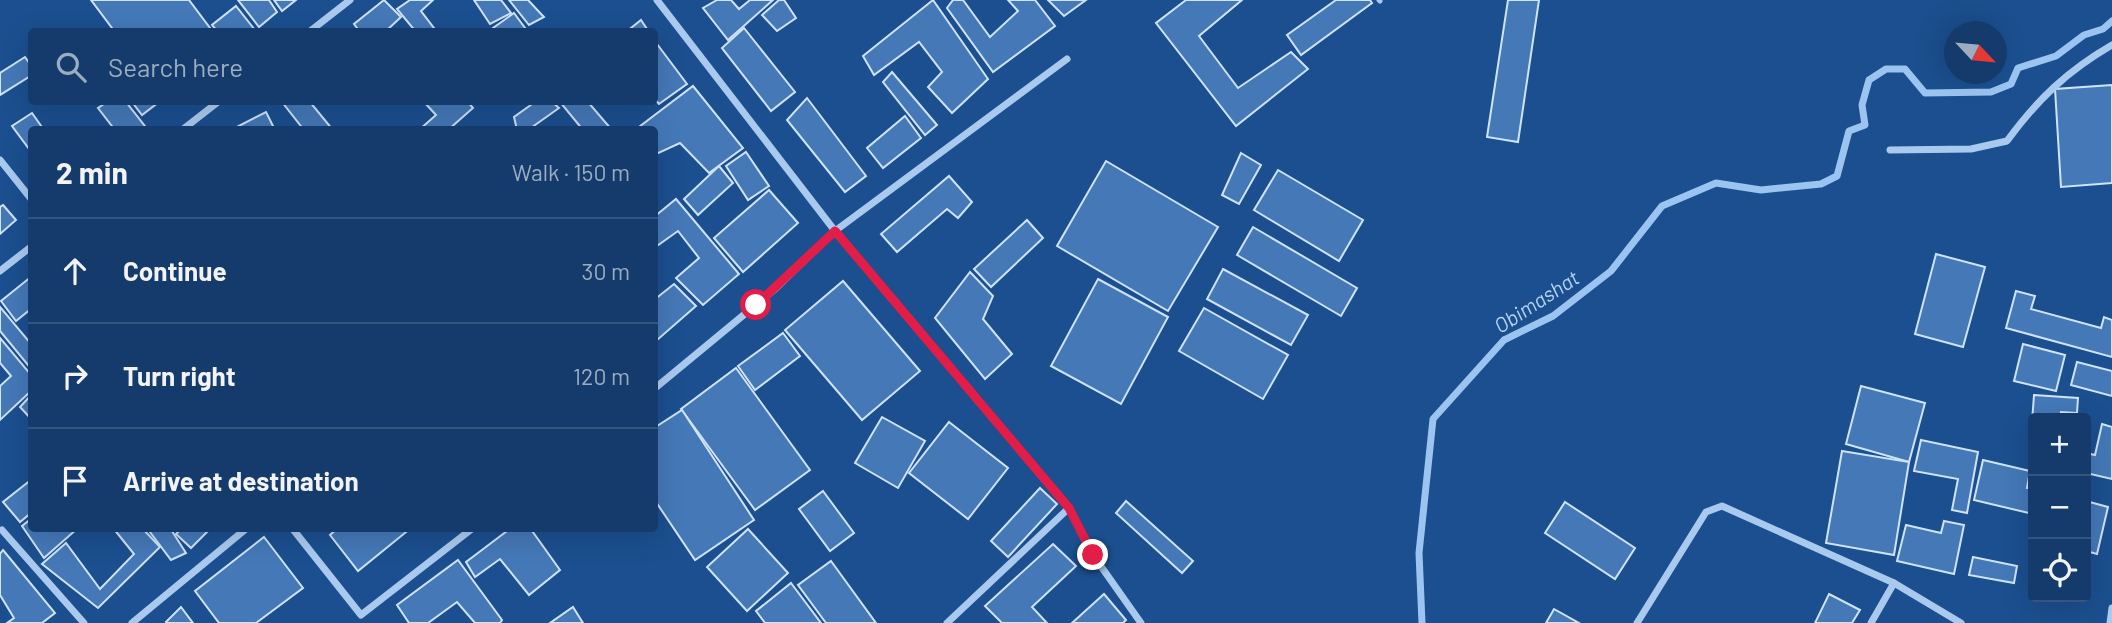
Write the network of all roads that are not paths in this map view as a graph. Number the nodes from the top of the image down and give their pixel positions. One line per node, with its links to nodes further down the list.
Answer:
1 (350, 0): 3 (street)
2 (657, 0): 11 (street)
3 (314, 28)
4 (2112, 45): 8 (street)
5 (1067, 59): 11 (street)
6 (214, 105): 7 (street)
7 (187, 126)
8 (1890, 150)
9 (0, 160): 10 (street)
10 (28, 195)
11 (835, 231): 14 (street); 15 (street)
12 (28, 249): 13 (street)
13 (0, 271)
14 (658, 386)
15 (1069, 508): 26 (street); 27 (street)
16 (2, 530): 23 (street)
17 (242, 532): 24 (street)
18 (295, 532): 22 (street)
19 (468, 532): 22 (street)
20 (1894, 583): 28 (street); 29 (street); 30 (street)
21 (2112, 608): 31 (street)
22 (361, 615): 25 (street)
23 (84, 623)
24 (132, 623)
25 (367, 623)
26 (947, 623)
27 (1141, 623)
28 (1637, 623)
29 (1871, 623)
30 (1961, 623)
31 (2110, 623)

